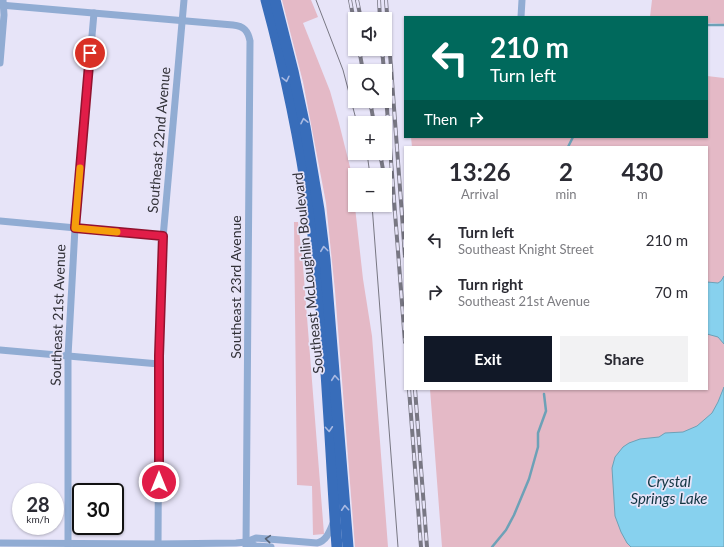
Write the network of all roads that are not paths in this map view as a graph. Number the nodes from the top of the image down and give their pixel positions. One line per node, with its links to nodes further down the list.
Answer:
1 (184, 0): 8 (street, Southeast 22nd Avenue)
2 (266, 0): 16 (highway, Southeast McLoughlin Boulevard, one-way to 16)
3 (275, 0): 23 (highway, Southeast McLoughlin Boulevard, one-way to 3)
4 (522, 0): 7 (street)
5 (2, 3): 6 (street); 9 (street)
6 (94, 13): 8 (street); 11 (street, Southeast 21st Avenue)
7 (521, 16)
8 (182, 21): 12 (street, Southeast 22nd Avenue); 18 (street, Southeast 23rd Avenue)
9 (0, 63)
10 (0, 221): 11 (street)
11 (75, 228): 12 (street); 14 (street, Southeast 21st Avenue)
12 (163, 236): 15 (street, Southeast 22nd Avenue)
13 (0, 350): 14 (street)
14 (68, 356): 15 (street); 19 (street, Southeast 21st Avenue)
15 (159, 364): 20 (street, Southeast 22nd Avenue)
16 (335, 519): 18 (street, one-way to 18); 22 (highway, Southeast McLoughlin Boulevard)
17 (0, 543): 19 (street)
18 (246, 544): 20 (street); 21 (street)
19 (68, 545): 20 (street)
20 (158, 545)
21 (271, 547)
22 (337, 547)
23 (348, 547)

